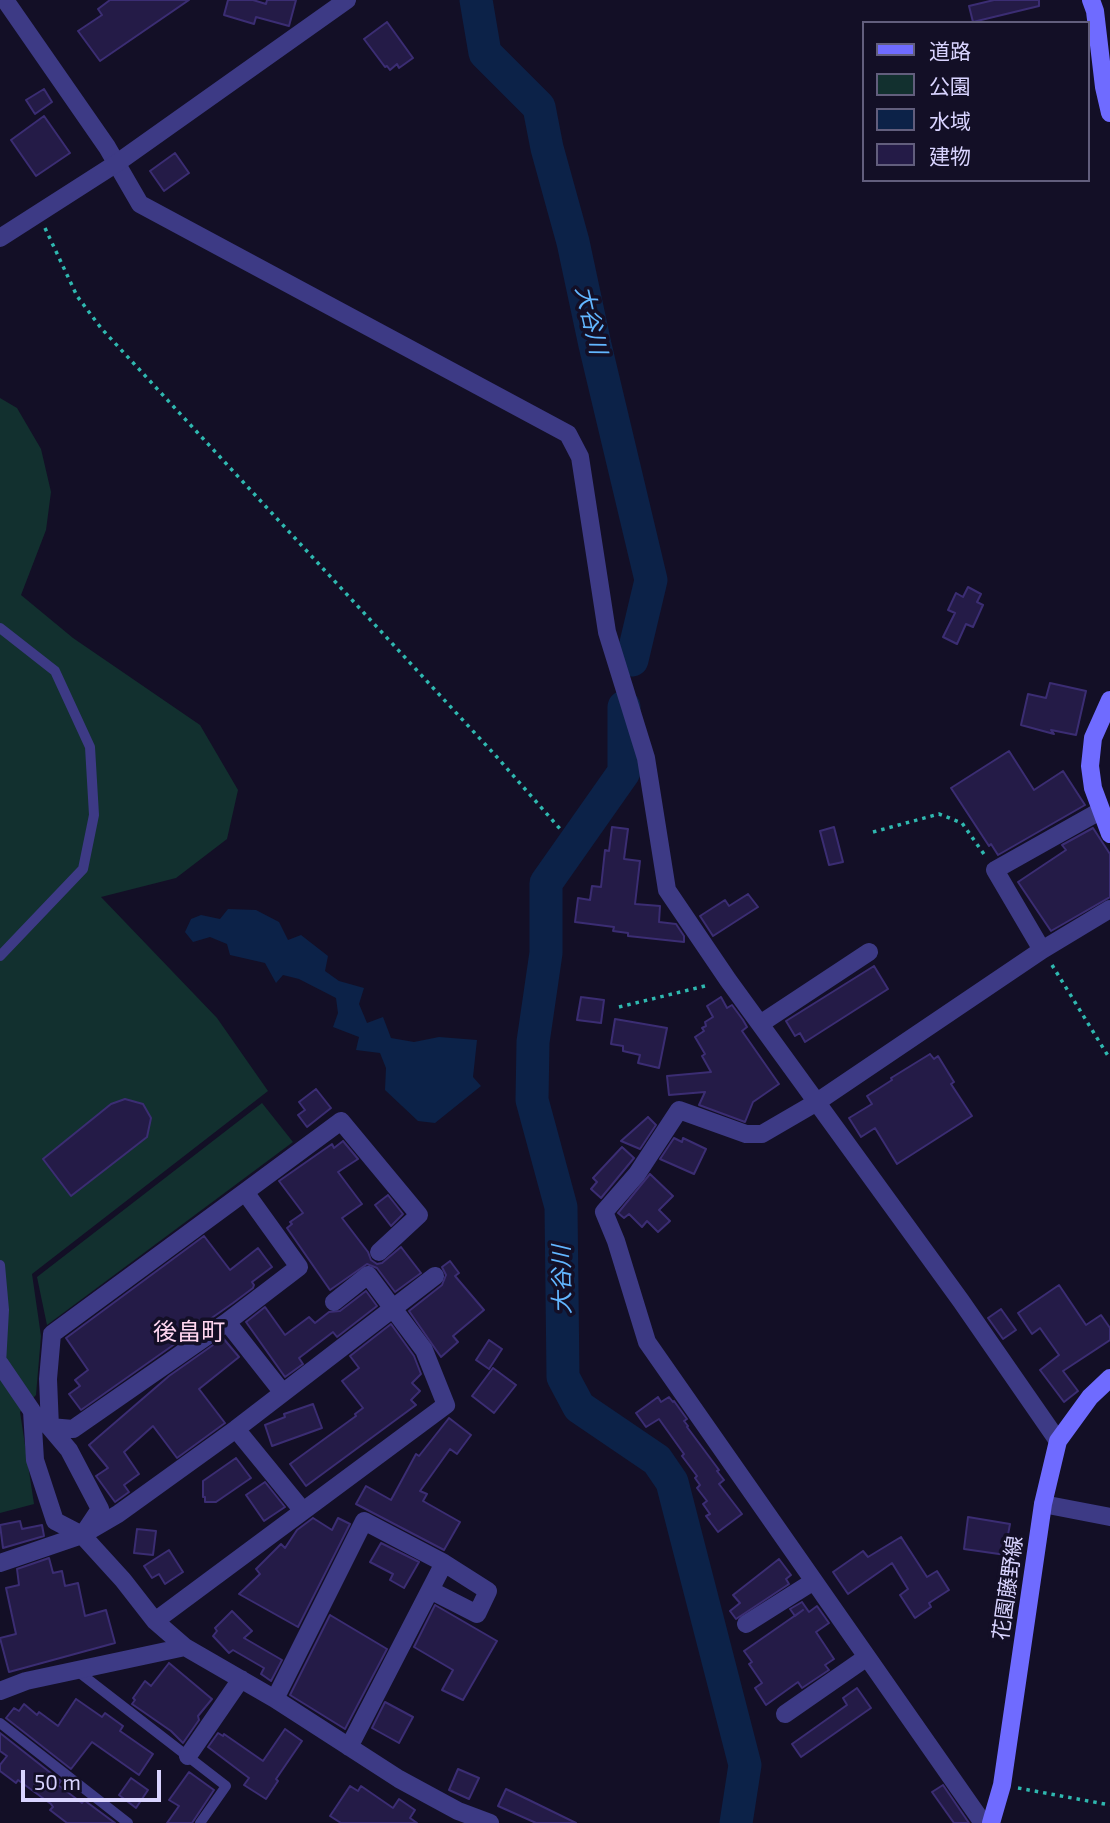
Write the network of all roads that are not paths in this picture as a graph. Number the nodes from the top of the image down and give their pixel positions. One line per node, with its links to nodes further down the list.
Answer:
1 (5, 0): 5 (street)
2 (1091, 0): 4 (main road)
3 (337, 4): 5 (street)
4 (1110, 113)
5 (117, 163): 6 (street); 15 (street)
6 (0, 238)
7 (0, 628): 14 (lane)
8 (1110, 700): 9 (main road)
9 (1100, 811): 10 (main road); 12 (street)
10 (1110, 834)
11 (1110, 909): 12 (street)
12 (1042, 950): 16 (street)
13 (869, 952): 15 (street)
14 (0, 956)
15 (760, 1024): 16 (street)
16 (817, 1102): 30 (street); 37 (street)
17 (245, 1192): 18 (street); 23 (street); 28 (street)
18 (379, 1252)
19 (0, 1265): 24 (lane)
20 (435, 1276): 22 (street)
21 (334, 1302): 22 (street)
22 (394, 1308): 26 (street); 32 (street)
23 (227, 1322): 26 (street); 28 (street)
24 (1, 1364): 27 (street)
25 (1110, 1378): 30 (main road, 花園藤野線)
26 (283, 1394): 29 (street)
27 (32, 1411): 28 (street); 34 (street)
28 (50, 1427): 34 (street)
29 (236, 1429): 32 (street); 34 (street)
30 (1058, 1441): 31 (main road, 花園藤野線)
31 (1043, 1504): 33 (street); 55 (main road, 花園藤野線)
32 (303, 1511): 39 (street)
33 (1110, 1517)
34 (82, 1535): 35 (street); 39 (street)
35 (0, 1563)
36 (444, 1563): 38 (street); 38 (street); 46 (street)
37 (814, 1581): 40 (street); 42 (street)
38 (430, 1590): 49 (street)
39 (155, 1621): 41 (street)
40 (747, 1624)
41 (185, 1647): 43 (street); 44 (street)
42 (867, 1657): 47 (street); 54 (street)
43 (76, 1670): 45 (street); 50 (lane)
44 (241, 1679): 46 (street); 50 (street)
45 (0, 1691)
46 (275, 1699): 49 (street)
47 (785, 1714)
48 (0, 1723): 51 (lane)
49 (349, 1747): 53 (street)
50 (188, 1756): 52 (lane)
51 (128, 1823)
52 (200, 1823)
53 (490, 1823)
54 (983, 1823)
55 (991, 1823)

